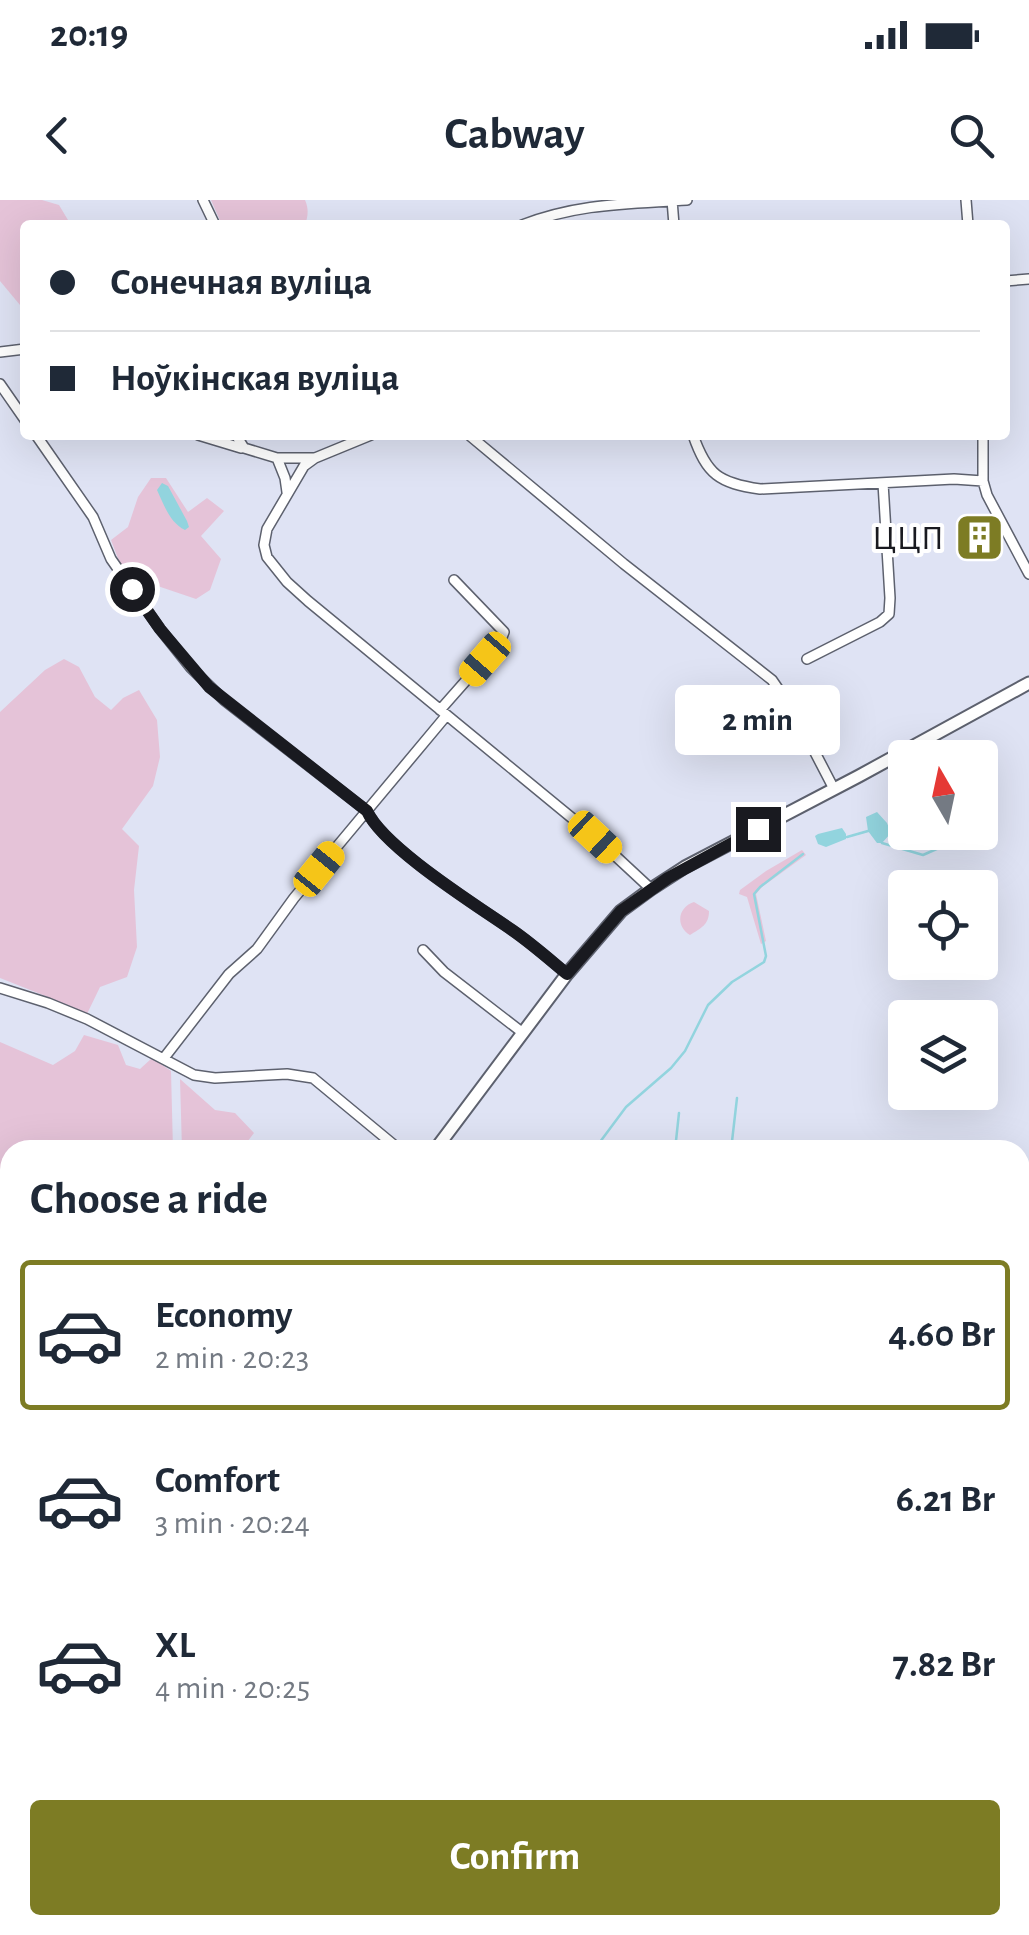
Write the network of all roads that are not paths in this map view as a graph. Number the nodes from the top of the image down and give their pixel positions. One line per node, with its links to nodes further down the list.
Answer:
1 (672, 200): 2 (street); 3 (street)
2 (687, 200)
3 (537, 220)
4 (0, 384): 5 (street)
5 (20, 413)
6 (39, 440): 25 (street)
7 (216, 440): 13 (street)
8 (239, 440): 13 (street)
9 (359, 440): 15 (street)
10 (475, 440): 24 (street)
11 (696, 440): 17 (street)
12 (982, 440): 16 (street)
13 (244, 448): 14 (street)
14 (276, 458): 15 (street); 18 (street)
15 (315, 458): 18 (street)
16 (983, 481): 17 (street); 19 (street)
17 (883, 483): 21 (street)
18 (287, 492): 23 (street)
19 (1029, 574)
20 (454, 580): 23 (street)
21 (807, 659)
22 (1029, 683): 24 (main road)
23 (443, 713): 25 (street); 26 (street)
24 (834, 789): 26 (main road)
25 (367, 811): 28 (street); 31 (street)
26 (651, 889): 28 (main road)
27 (423, 950): 30 (street)
28 (567, 974): 30 (main road)
29 (0, 988): 31 (street)
30 (523, 1033): 33 (main road)
31 (164, 1058): 32 (street)
32 (388, 1140)
33 (443, 1140)

